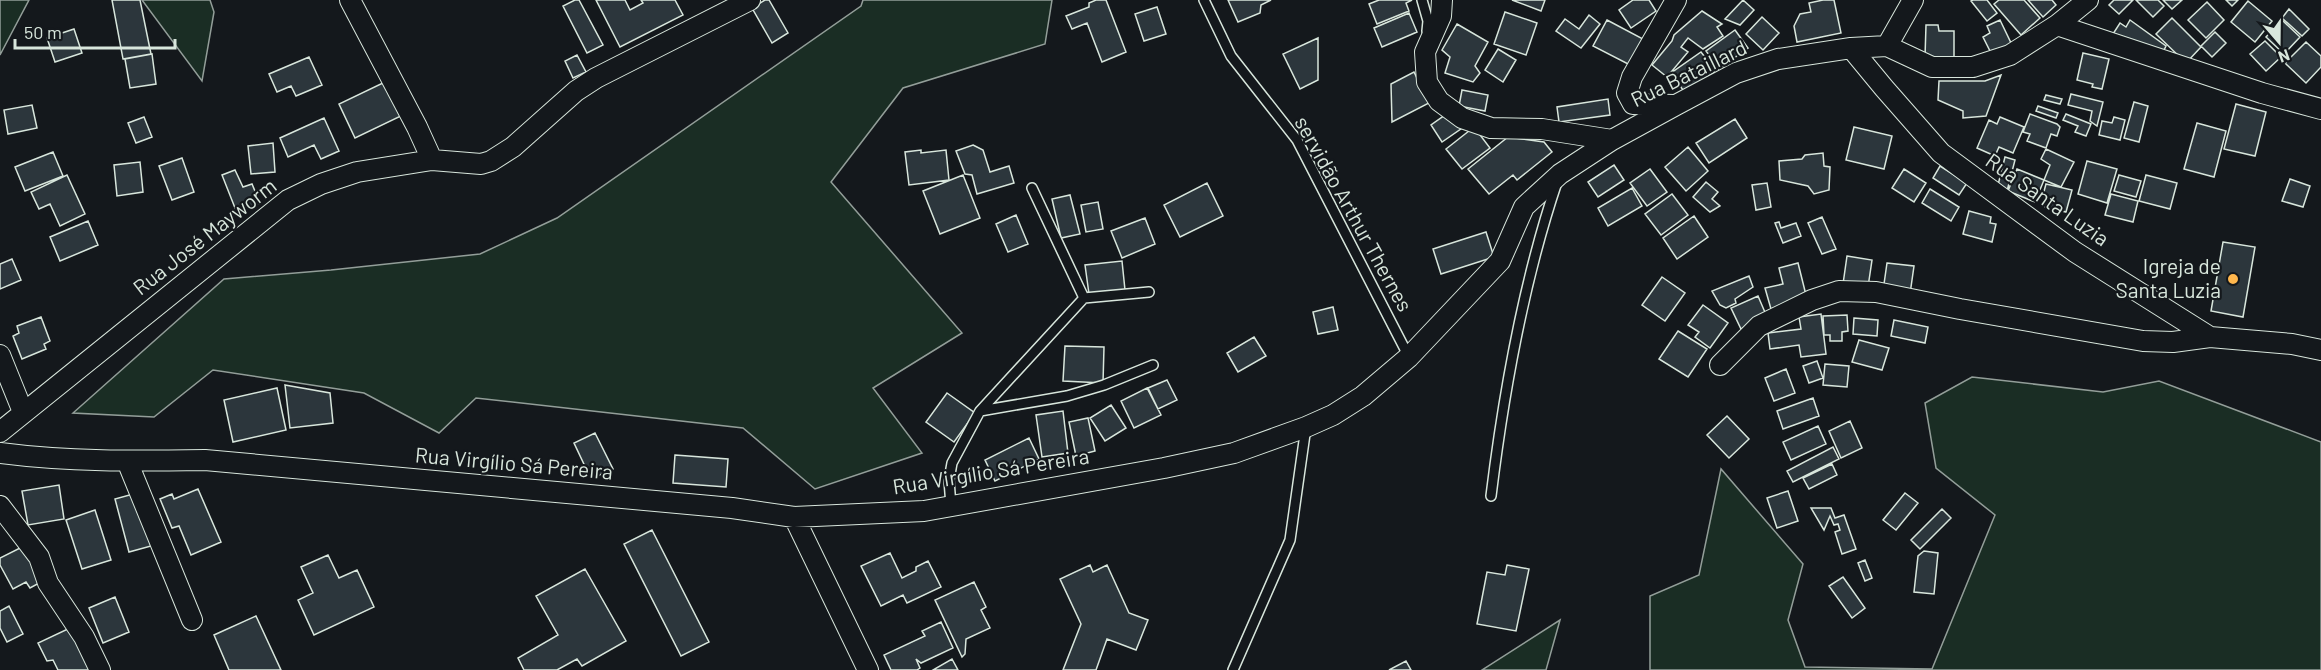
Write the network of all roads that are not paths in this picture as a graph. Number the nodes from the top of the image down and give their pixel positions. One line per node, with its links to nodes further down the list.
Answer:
1 (350, 0): 16 (street)
2 (750, 0): 16 (street, Rua José Mayworm)
3 (1204, 0): 24 (lane, servidão Arthur Thernes)
4 (1422, 0): 12 (lane)
5 (1442, 0): 12 (street)
6 (1676, 0): 13 (street)
7 (1913, 0): 10 (street)
8 (2088, 0): 9 (street, Rua Bataillard)
9 (2057, 25): 10 (street, Rua Bataillard); 14 (street)
10 (1887, 46): 11 (street, Rua Bataillard)
11 (1851, 48): 13 (street, Rua Bataillard); 21 (street, Rua Santa Luzia)
12 (1425, 52): 15 (street)
13 (1676, 105): 15 (street, Rua Bataillard)
14 (2321, 109)
15 (1612, 140): 17 (street, Rua Virgílio Sá Pereira)
16 (432, 160): 28 (street, Rua José Mayworm)
17 (1560, 174): 24 (street, Rua Virgílio Sá Pereira); 33 (lane)
18 (1032, 188): 20 (lane)
19 (1149, 292): 20 (lane)
20 (1084, 298): 27 (lane)
21 (2210, 337): 22 (street, Rua Santa Luzia); 26 (street)
22 (2321, 350)
23 (0, 355): 28 (street)
24 (1410, 357): 29 (street, Rua Virgílio Sá Pereira)
25 (1152, 365): 27 (lane)
26 (1720, 365)
27 (980, 411): 35 (lane)
28 (23, 412): 30 (street, Rua José Mayworm)
29 (1306, 427): 35 (street, Rua Virgílio Sá Pereira); 40 (lane)
30 (0, 432)
31 (0, 453): 32 (street, Rua Virgílio Sá Pereira)
32 (127, 461): 36 (street, Rua Virgílio Sá Pereira); 37 (street)
33 (1491, 496)
34 (0, 506): 38 (street)
35 (951, 506): 36 (street, Rua Virgílio Sá Pereira)
36 (794, 517): 39 (street)
37 (192, 620)
38 (100, 670)
39 (868, 670)
40 (1233, 670)

